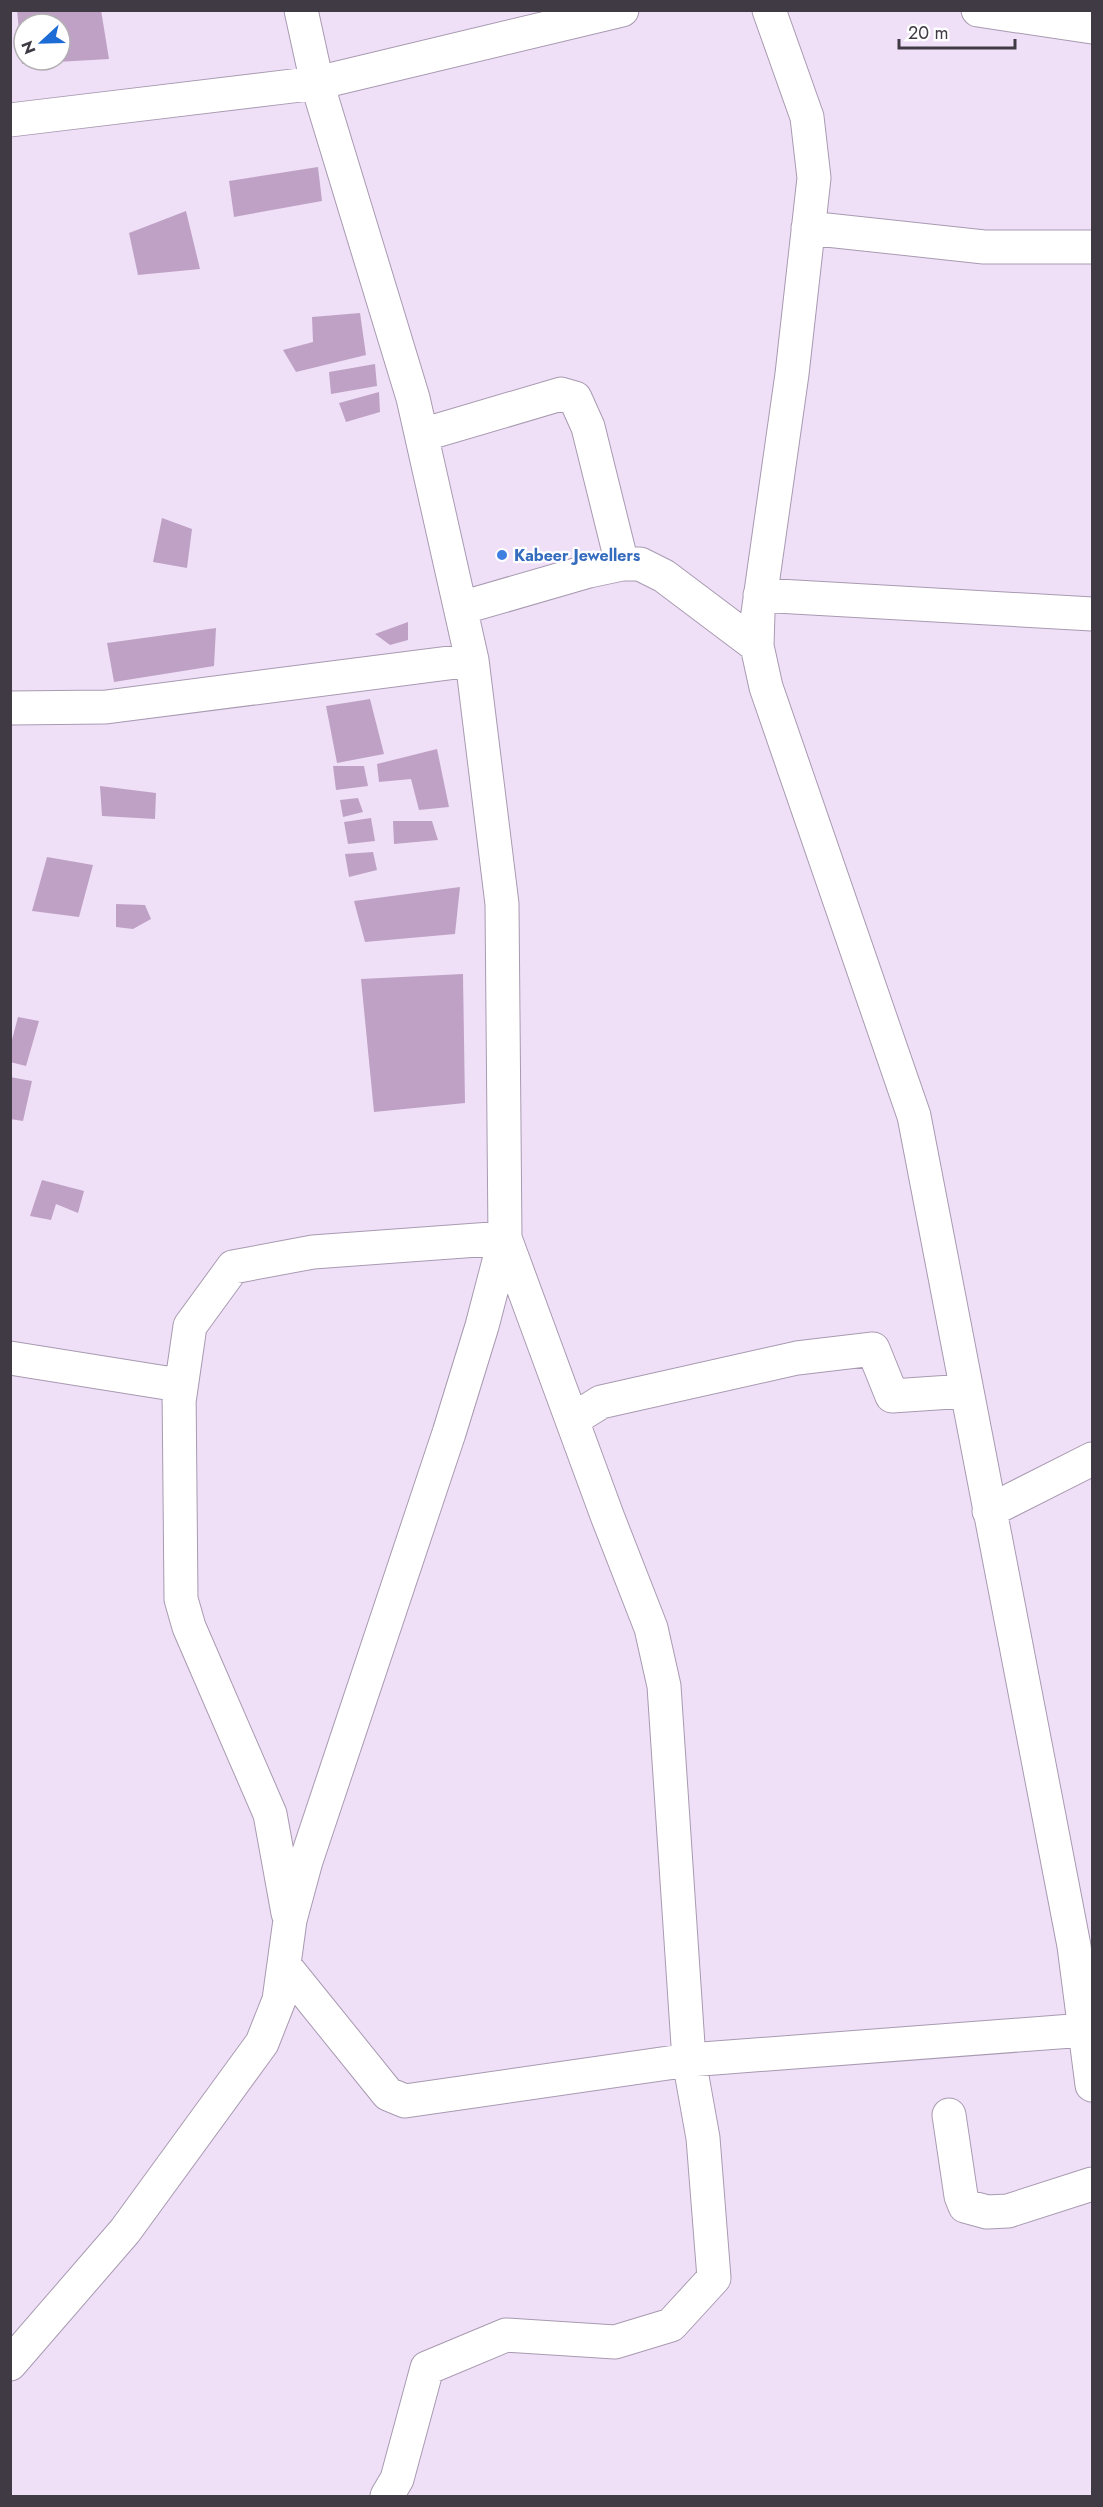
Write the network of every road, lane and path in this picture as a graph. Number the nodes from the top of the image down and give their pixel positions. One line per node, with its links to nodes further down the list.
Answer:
1 (301, 10): 6 (street)
2 (622, 10): 6 (street)
3 (769, 10): 8 (street)
4 (978, 10): 5 (street)
5 (1092, 27)
6 (317, 83): 7 (street); 10 (street)
7 (10, 120)
8 (808, 228): 9 (street); 12 (street)
9 (1092, 247)
10 (422, 435): 11 (street); 13 (street)
11 (622, 564): 13 (street); 15 (street)
12 (760, 595): 14 (street); 15 (street)
13 (461, 608): 16 (street)
14 (1092, 614)
15 (757, 646): 20 (street)
16 (472, 660): 17 (street); 18 (street)
17 (10, 708)
18 (506, 1238): 21 (street); 22 (street); 25 (street)
19 (10, 1358): 21 (street)
20 (966, 1391): 22 (street); 24 (street)
21 (179, 1402): 25 (street)
22 (572, 1420): 29 (street)
23 (1092, 1459): 24 (street)
24 (989, 1511): 27 (street)
25 (290, 1920): 26 (street)
26 (284, 1965): 29 (street); 33 (street)
27 (1085, 1977): 28 (street)
28 (1085, 2030): 29 (street); 30 (street)
29 (689, 2060): 34 (street)
30 (1092, 2085)
31 (949, 2115): 32 (street)
32 (1092, 2184)
33 (10, 2364)
34 (387, 2496)

